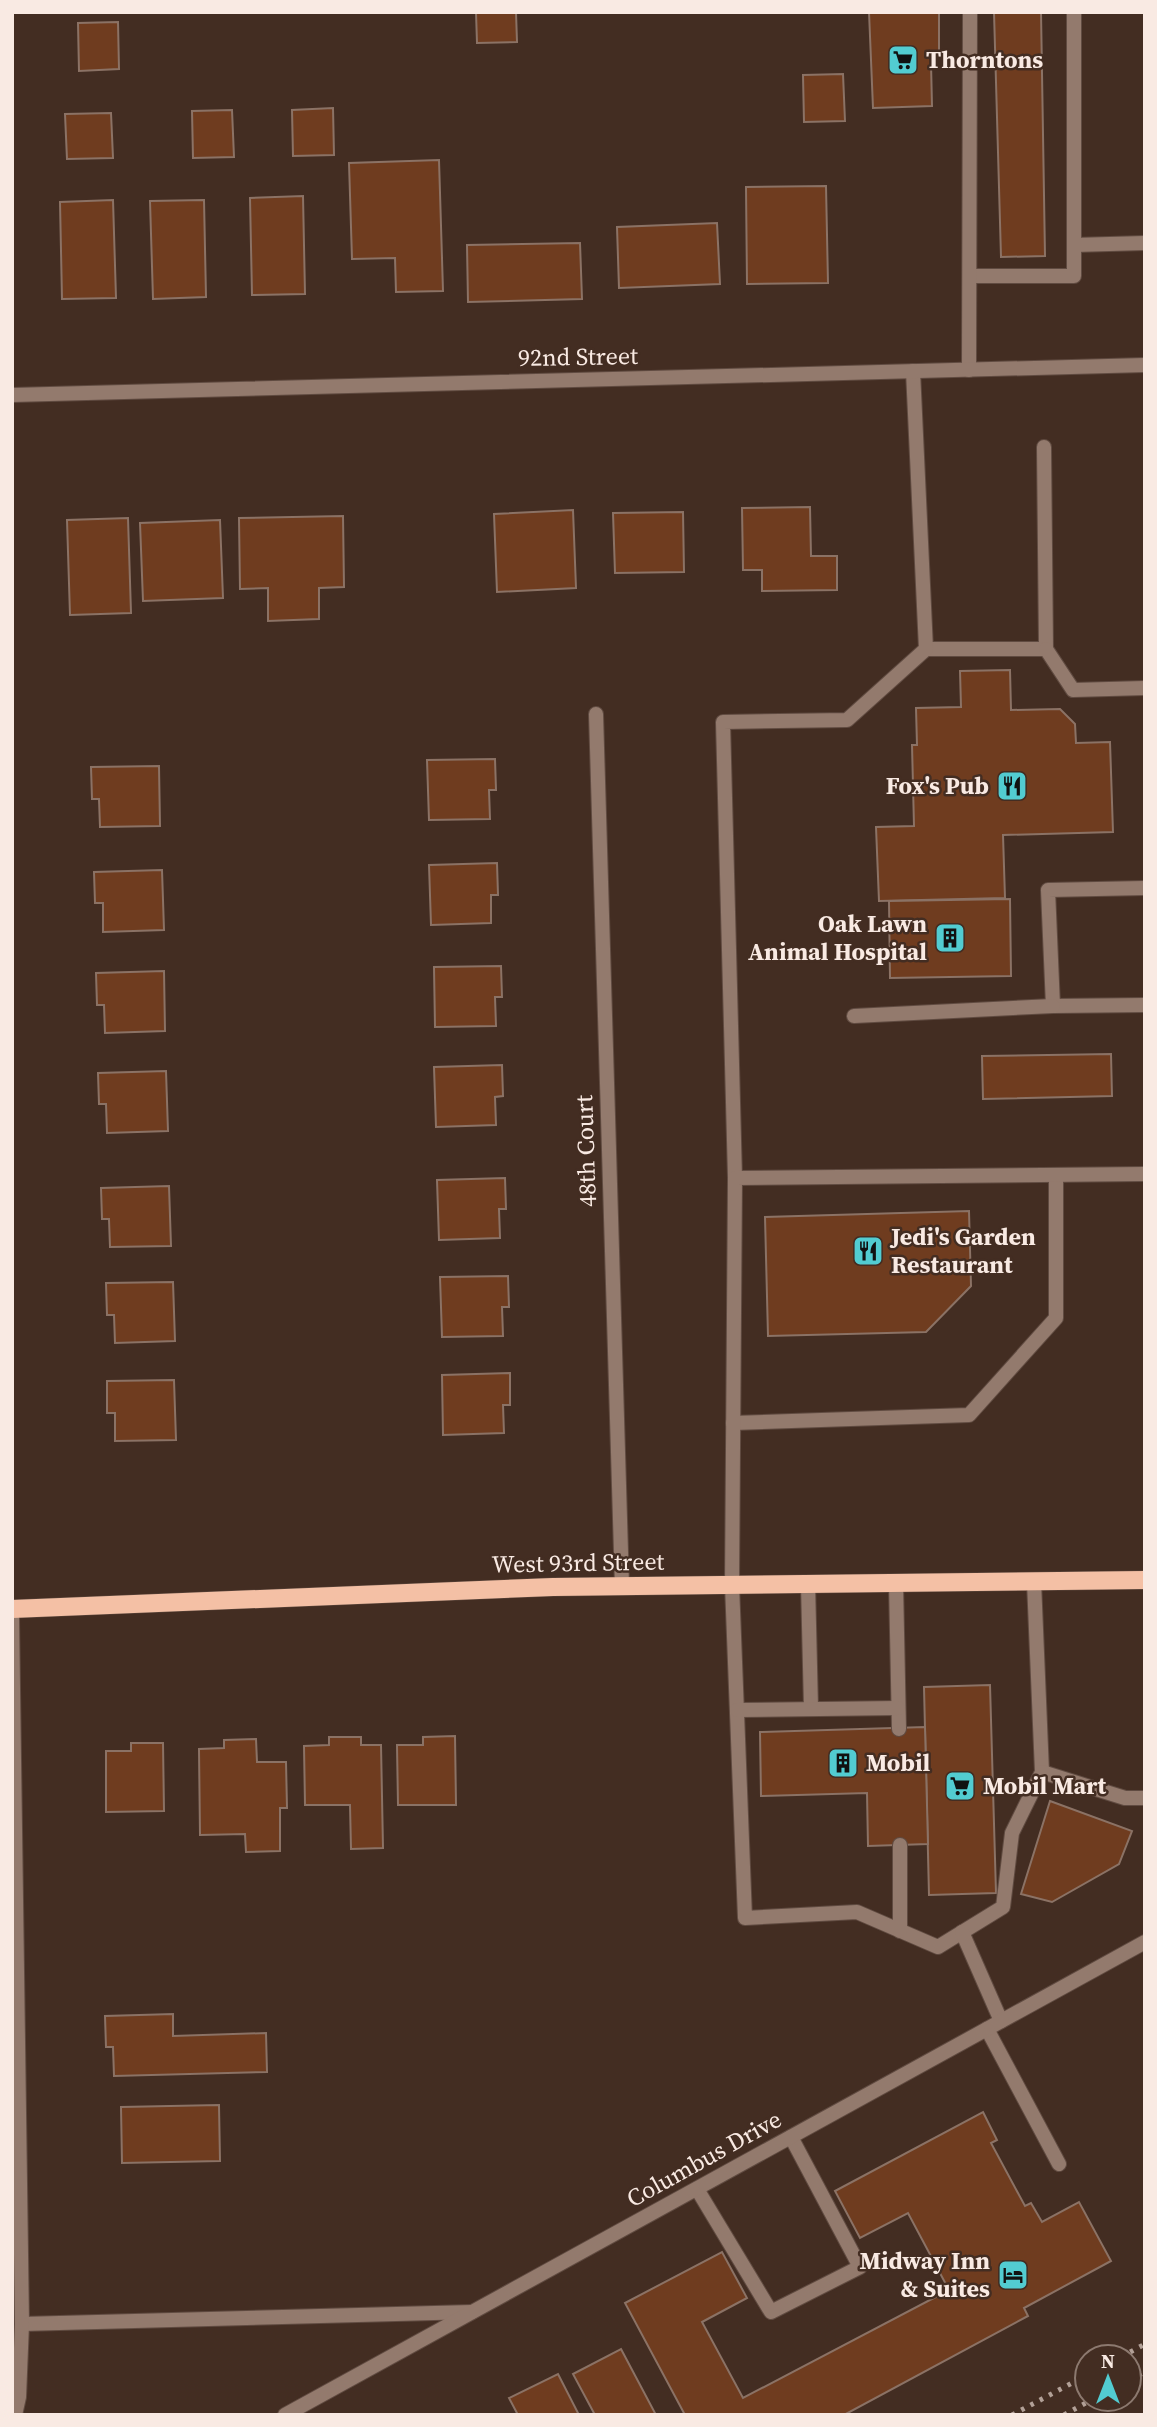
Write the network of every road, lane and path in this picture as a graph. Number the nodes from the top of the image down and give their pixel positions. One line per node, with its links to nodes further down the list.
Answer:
1 (970, 12): 5 (street)
2 (1074, 12): 4 (street)
3 (1145, 243): 4 (street)
4 (1074, 245): 5 (street)
5 (970, 276): 7 (street)
6 (1145, 365): 7 (street, 92nd Street)
7 (969, 370): 8 (street, 92nd Street)
8 (913, 371): 9 (street, 92nd Street); 11 (street)
9 (12, 395)
10 (1044, 447): 12 (street)
11 (926, 649): 12 (street); 21 (street)
12 (1046, 649): 13 (street)
13 (1145, 688)
14 (596, 714): 28 (street, 48th Court)
15 (1145, 888): 17 (street)
16 (1145, 1005): 17 (street)
17 (1053, 1006): 18 (street)
18 (854, 1016)
19 (1145, 1174): 20 (street)
20 (1056, 1175): 21 (street); 22 (street)
21 (735, 1178): 22 (street)
22 (733, 1423): 27 (street)
23 (1145, 1580): 24 (main road, West 93rd Street)
24 (1034, 1582): 26 (main road, West 93rd Street); 35 (street)
25 (808, 1584): 26 (main road, West 93rd Street); 27 (main road, West 93rd Street); 31 (street)
26 (897, 1584): 32 (street)
27 (732, 1585): 28 (main road, West 93rd Street); 33 (street)
28 (622, 1586): 29 (main road, West 93rd Street)
29 (12, 1609)
30 (12, 1617): 47 (street)
31 (811, 1708): 32 (street); 33 (street)
32 (898, 1708): 34 (street)
33 (737, 1710): 38 (street)
34 (899, 1728)
35 (1042, 1772): 36 (street); 39 (street)
36 (1145, 1798)
37 (900, 1845): 38 (street)
38 (901, 1931): 39 (street)
39 (962, 1932): 41 (street)
40 (1145, 1942): 41 (street, Columbus Drive)
41 (1001, 2021): 42 (street, Columbus Drive)
42 (987, 2029): 43 (street, Columbus Drive); 44 (street)
43 (791, 2137): 45 (street, Columbus Drive); 45 (street)
44 (1059, 2164)
45 (697, 2189): 46 (street, Columbus Drive)
46 (472, 2312): 47 (street); 49 (street, Columbus Drive)
47 (22, 2325): 48 (street)
48 (15, 2415)
49 (285, 2415)

